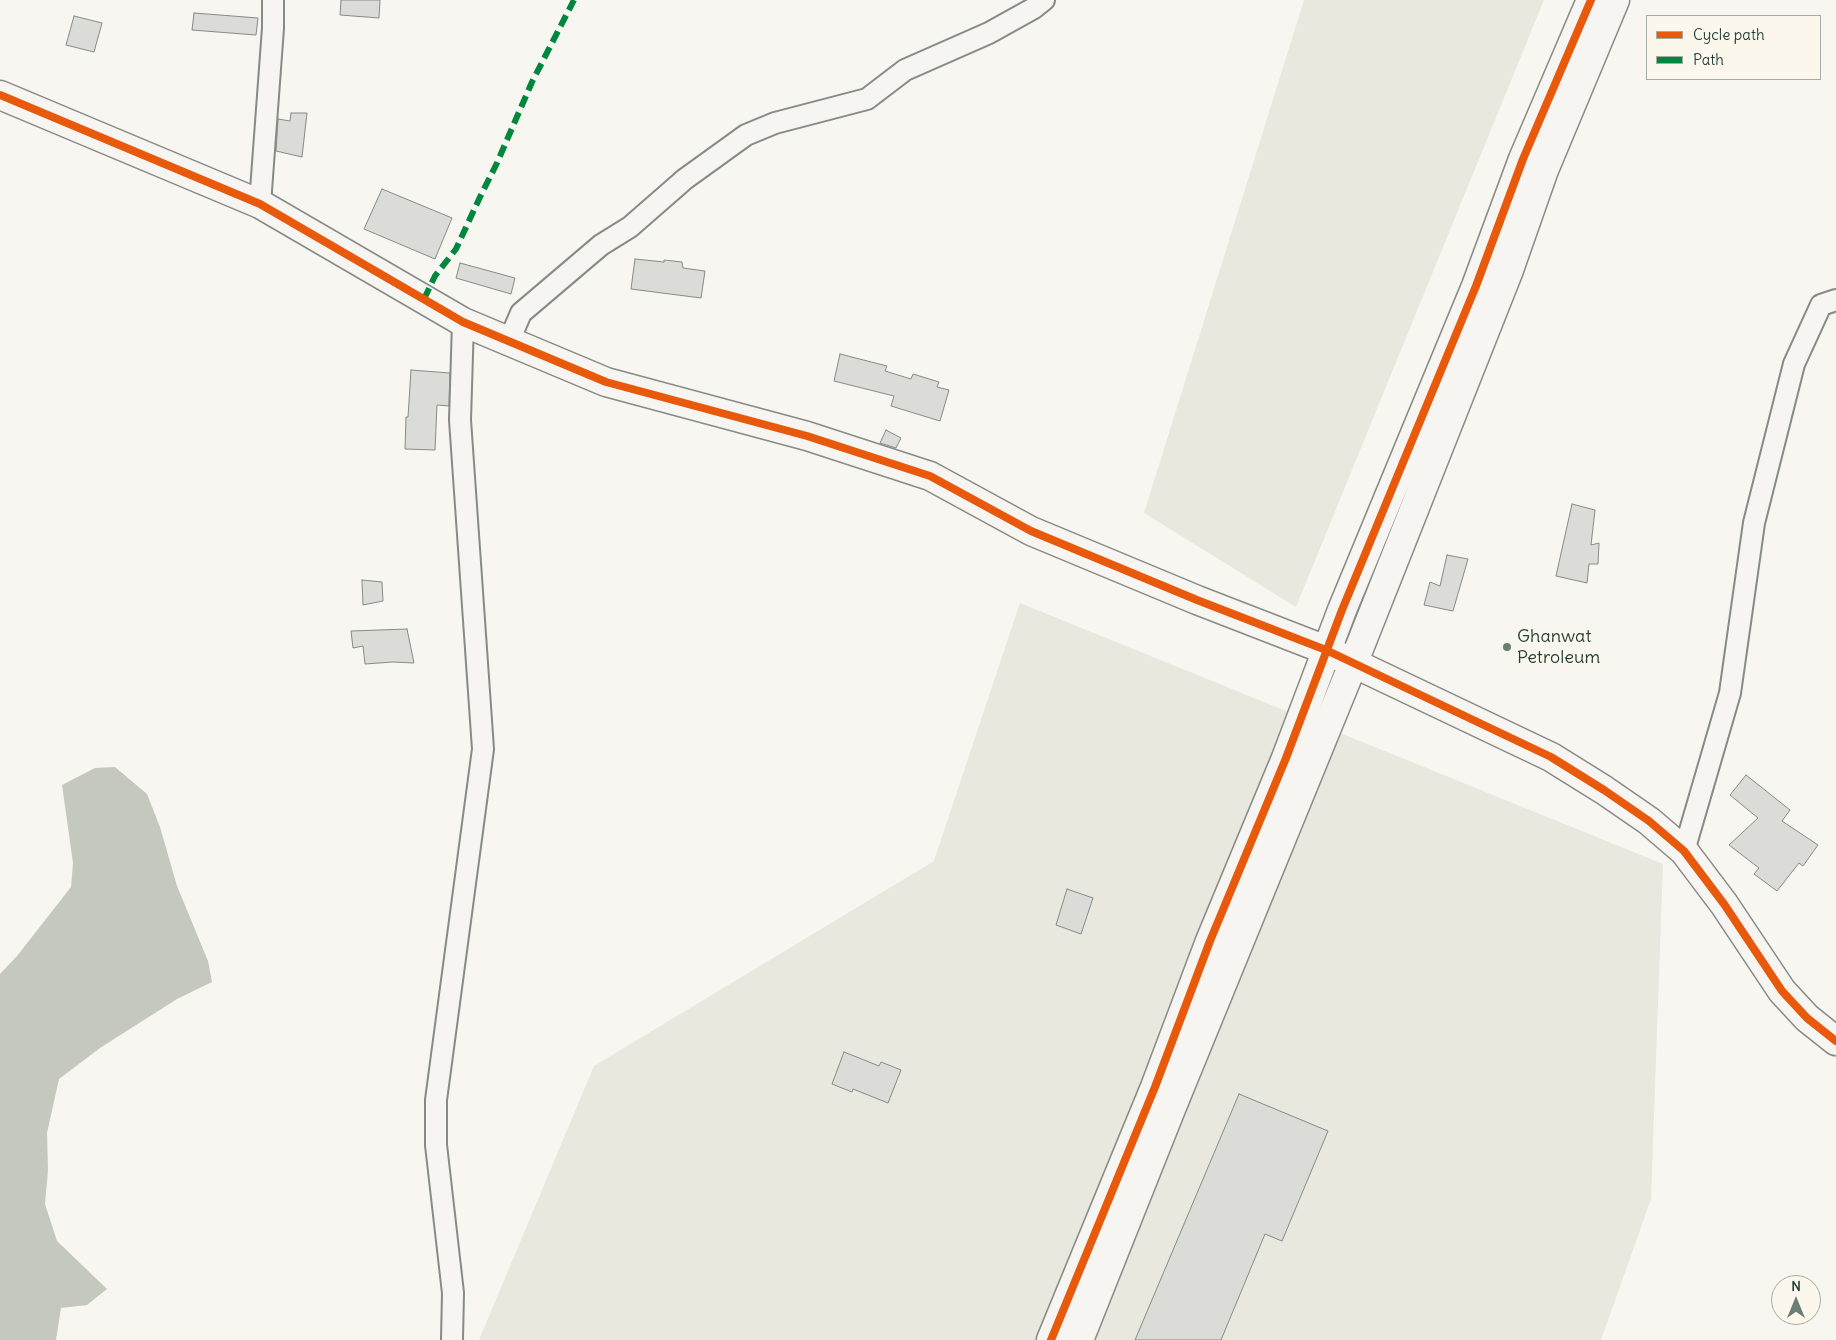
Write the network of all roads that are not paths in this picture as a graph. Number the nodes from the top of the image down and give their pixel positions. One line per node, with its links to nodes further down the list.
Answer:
1 (273, 0): 6 (street)
2 (1044, 0): 9 (street)
3 (1591, 0): 10 (street)
4 (1615, 0): 11 (street)
5 (0, 95): 6 (street)
6 (260, 204): 8 (street)
7 (1836, 300): 12 (street)
8 (463, 322): 9 (street); 14 (street)
9 (509, 341): 10 (street)
10 (1326, 650): 11 (street); 15 (street)
11 (1354, 664): 12 (street); 16 (street)
12 (1684, 851): 13 (street)
13 (1836, 1041)
14 (452, 1340)
15 (1051, 1340)
16 (1079, 1340)

